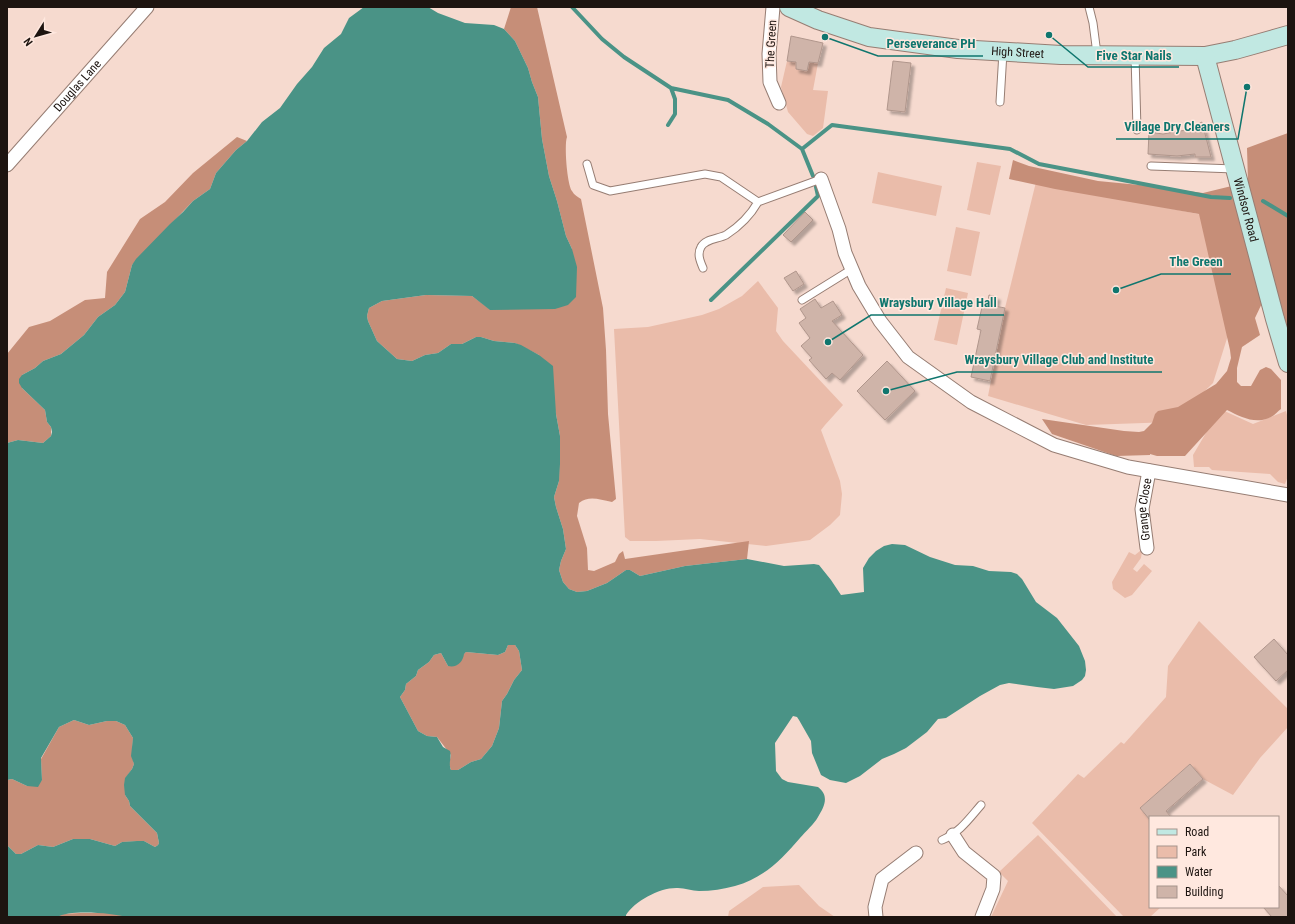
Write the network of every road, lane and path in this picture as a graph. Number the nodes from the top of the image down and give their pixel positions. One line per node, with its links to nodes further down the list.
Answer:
1 (147, 7): 14 (street, Douglas Lane)
2 (774, 7): 11 (street, The Green)
3 (789, 7): 6 (street, High Street)
4 (1089, 7): 7 (lane)
5 (1288, 35): 9 (street, High Street)
6 (1003, 51): 7 (street, High Street); 10 (lane)
7 (1097, 54): 8 (street, High Street)
8 (1135, 55): 9 (street, High Street); 12 (lane)
9 (1205, 56): 16 (street, Windsor Road)
10 (1000, 102)
11 (779, 103)
12 (1136, 130)
13 (587, 164): 18 (lane)
14 (7, 165)
15 (1151, 166): 16 (lane)
16 (1236, 169): 22 (street, Windsor Road)
17 (821, 179): 18 (lane); 20 (street)
18 (758, 202): 19 (lane)
19 (703, 268)
20 (852, 269): 21 (lane); 24 (street)
21 (802, 300)
22 (1285, 343): 23 (street, Windsor Road)
23 (1288, 363)
24 (1149, 471): 25 (street); 26 (street, Grange Close)
25 (1288, 494)
26 (1147, 548)
27 (981, 805): 28 (lane)
28 (948, 838): 31 (street)
29 (916, 852): 30 (street)
30 (876, 917)
31 (982, 917)

